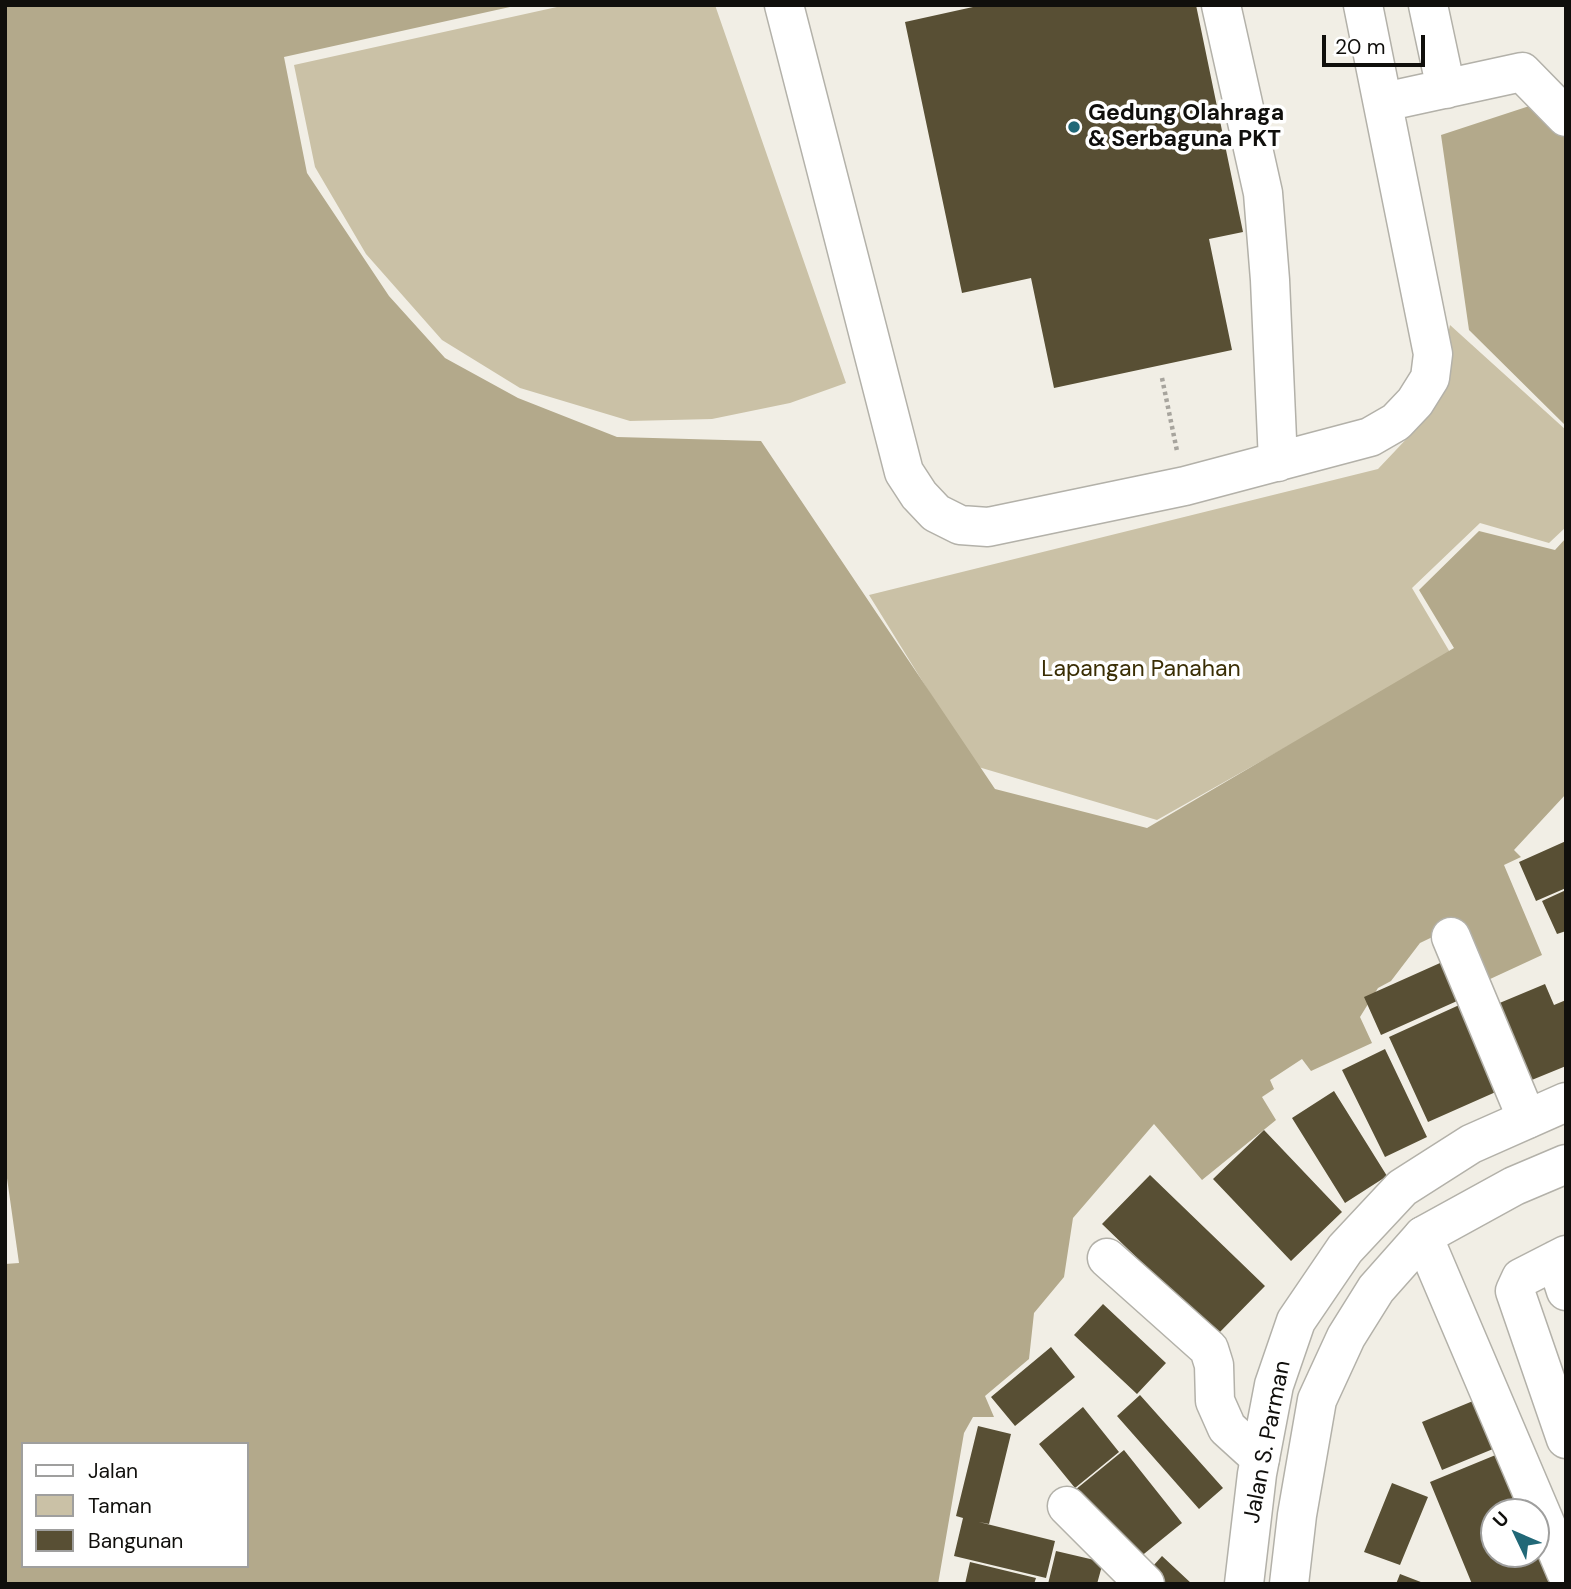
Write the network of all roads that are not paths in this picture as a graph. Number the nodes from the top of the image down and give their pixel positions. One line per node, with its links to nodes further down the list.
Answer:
1 (785, 5): 8 (main road)
2 (1222, 5): 8 (main road)
3 (1363, 5): 6 (main road)
4 (1428, 5): 5 (main road)
5 (1446, 89): 6 (main road); 7 (main road)
6 (1384, 102): 8 (main road)
7 (1566, 117)
8 (1278, 461)
9 (1451, 937): 11 (main road)
10 (1566, 1102): 11 (main road, Jalan S. Parman)
11 (1527, 1119): 17 (main road, Jalan S. Parman)
12 (1565, 1166): 13 (main road, Jalan S. Parman)
13 (1423, 1237): 19 (main road); 22 (main road, Jalan S. Parman)
14 (1107, 1258): 17 (main road)
15 (1563, 1269): 16 (main road)
16 (1566, 1440)
17 (1260, 1458): 21 (main road, Jalan S. Parman)
18 (1067, 1506): 20 (main road)
19 (1566, 1572)
20 (1145, 1584)
21 (1244, 1584)
22 (1289, 1584)

